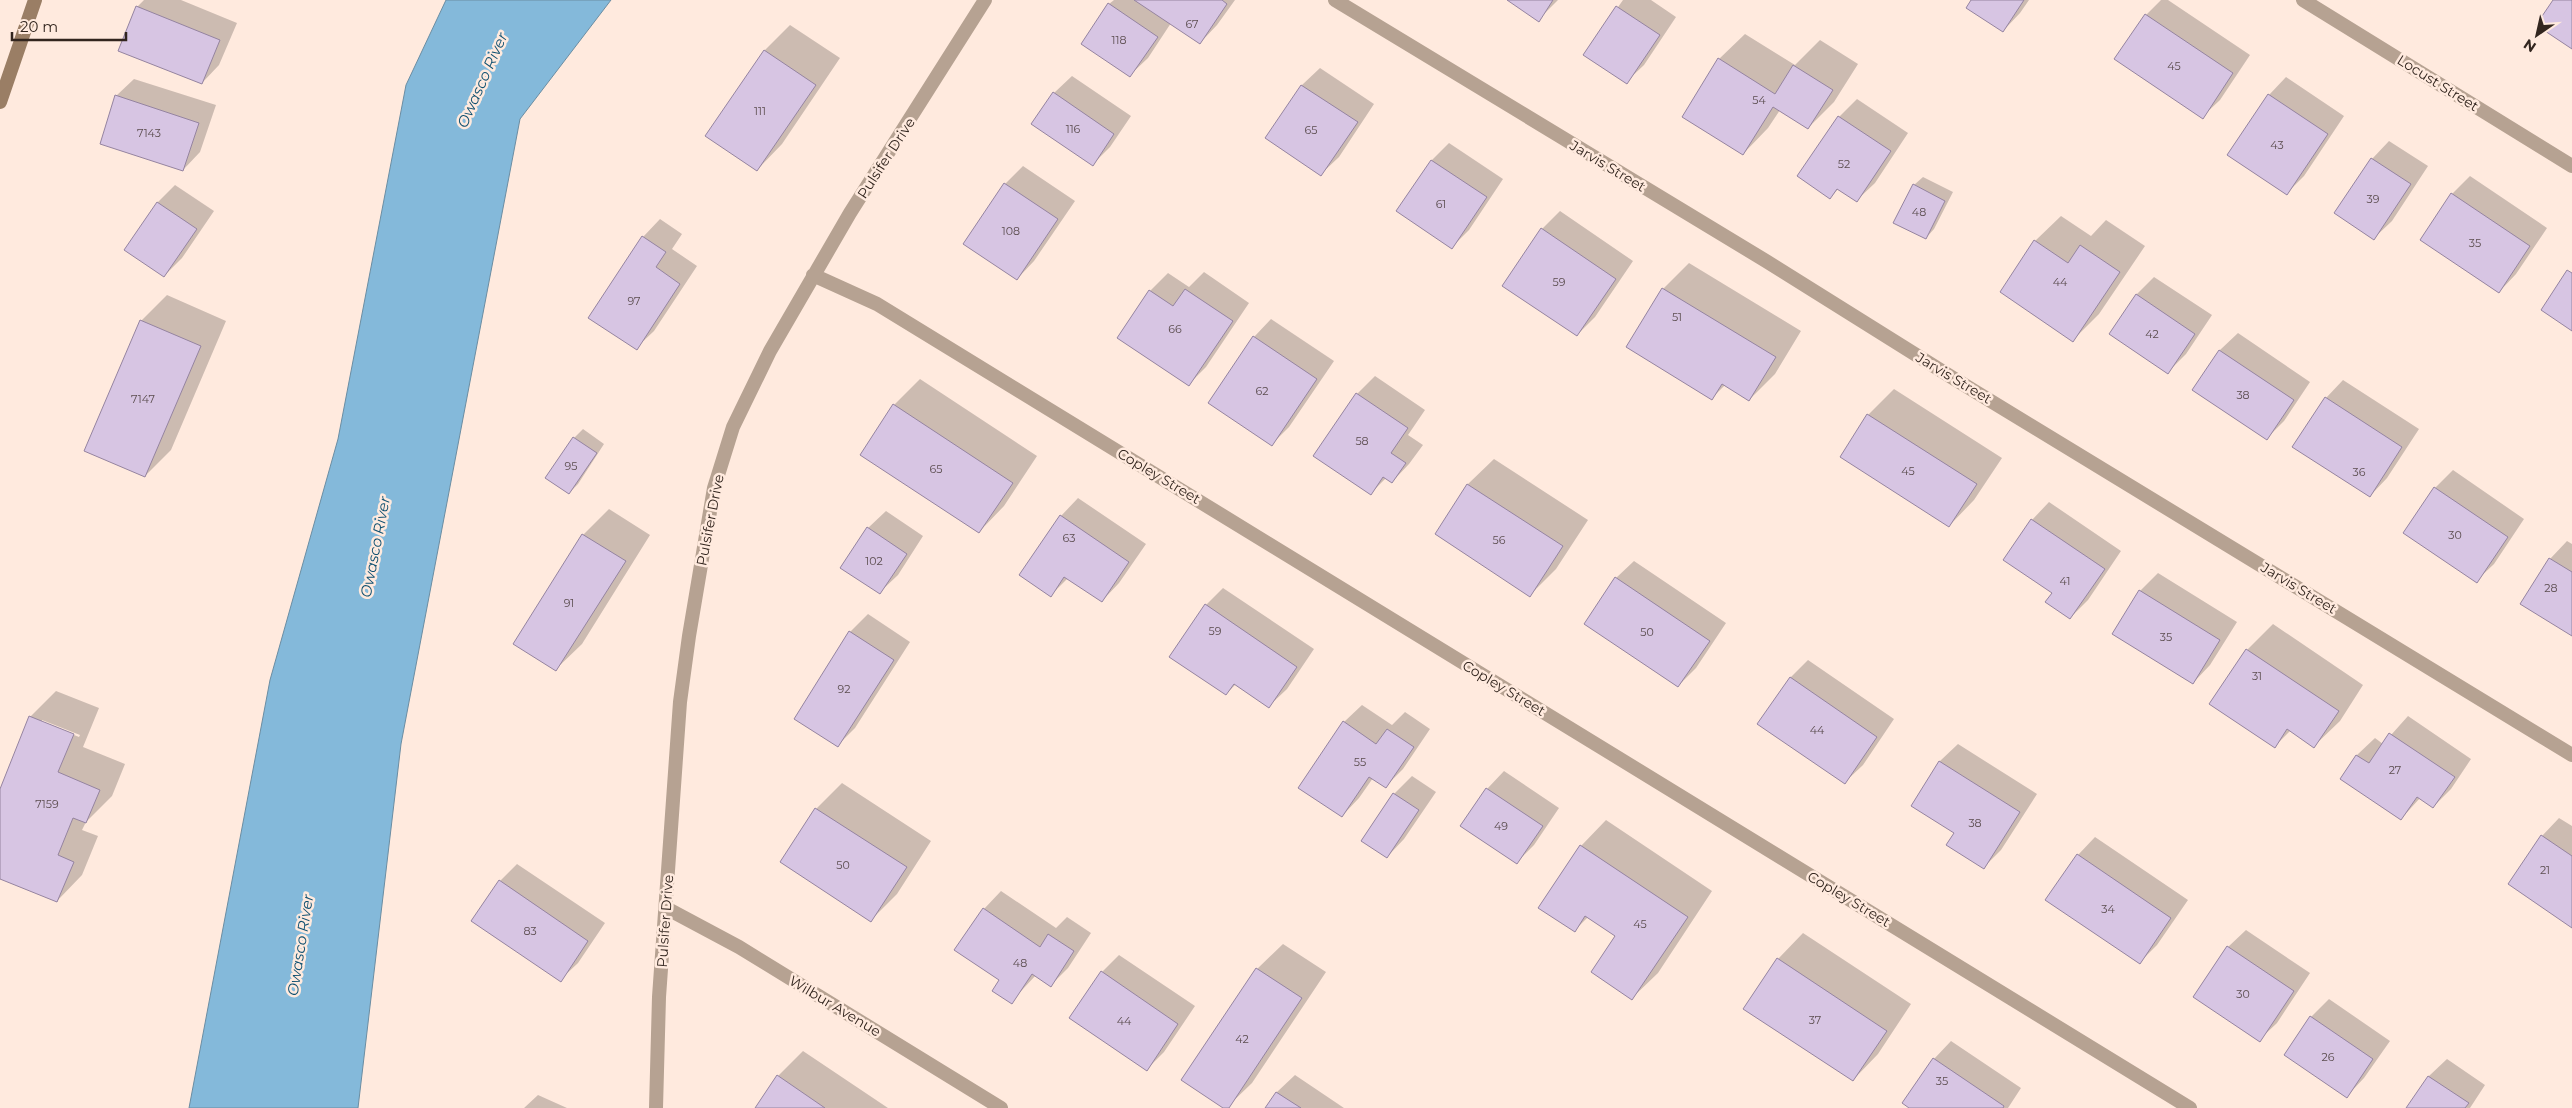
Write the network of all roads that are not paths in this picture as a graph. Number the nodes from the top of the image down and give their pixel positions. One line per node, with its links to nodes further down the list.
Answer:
1 (35, 0): 5 (main road)
2 (985, 0): 7 (street, Pulsifer Drive)
3 (1335, 0): 8 (street, Jarvis Street)
4 (2303, 0): 6 (street, Locust Street)
5 (0, 102)
6 (2572, 166)
7 (814, 275): 9 (street, Pulsifer Drive); 12 (street, Copley Street)
8 (2572, 755)
9 (666, 908): 10 (street, Pulsifer Drive); 11 (street, Wilbur Avenue)
10 (656, 1108)
11 (1001, 1108)
12 (2190, 1108)

